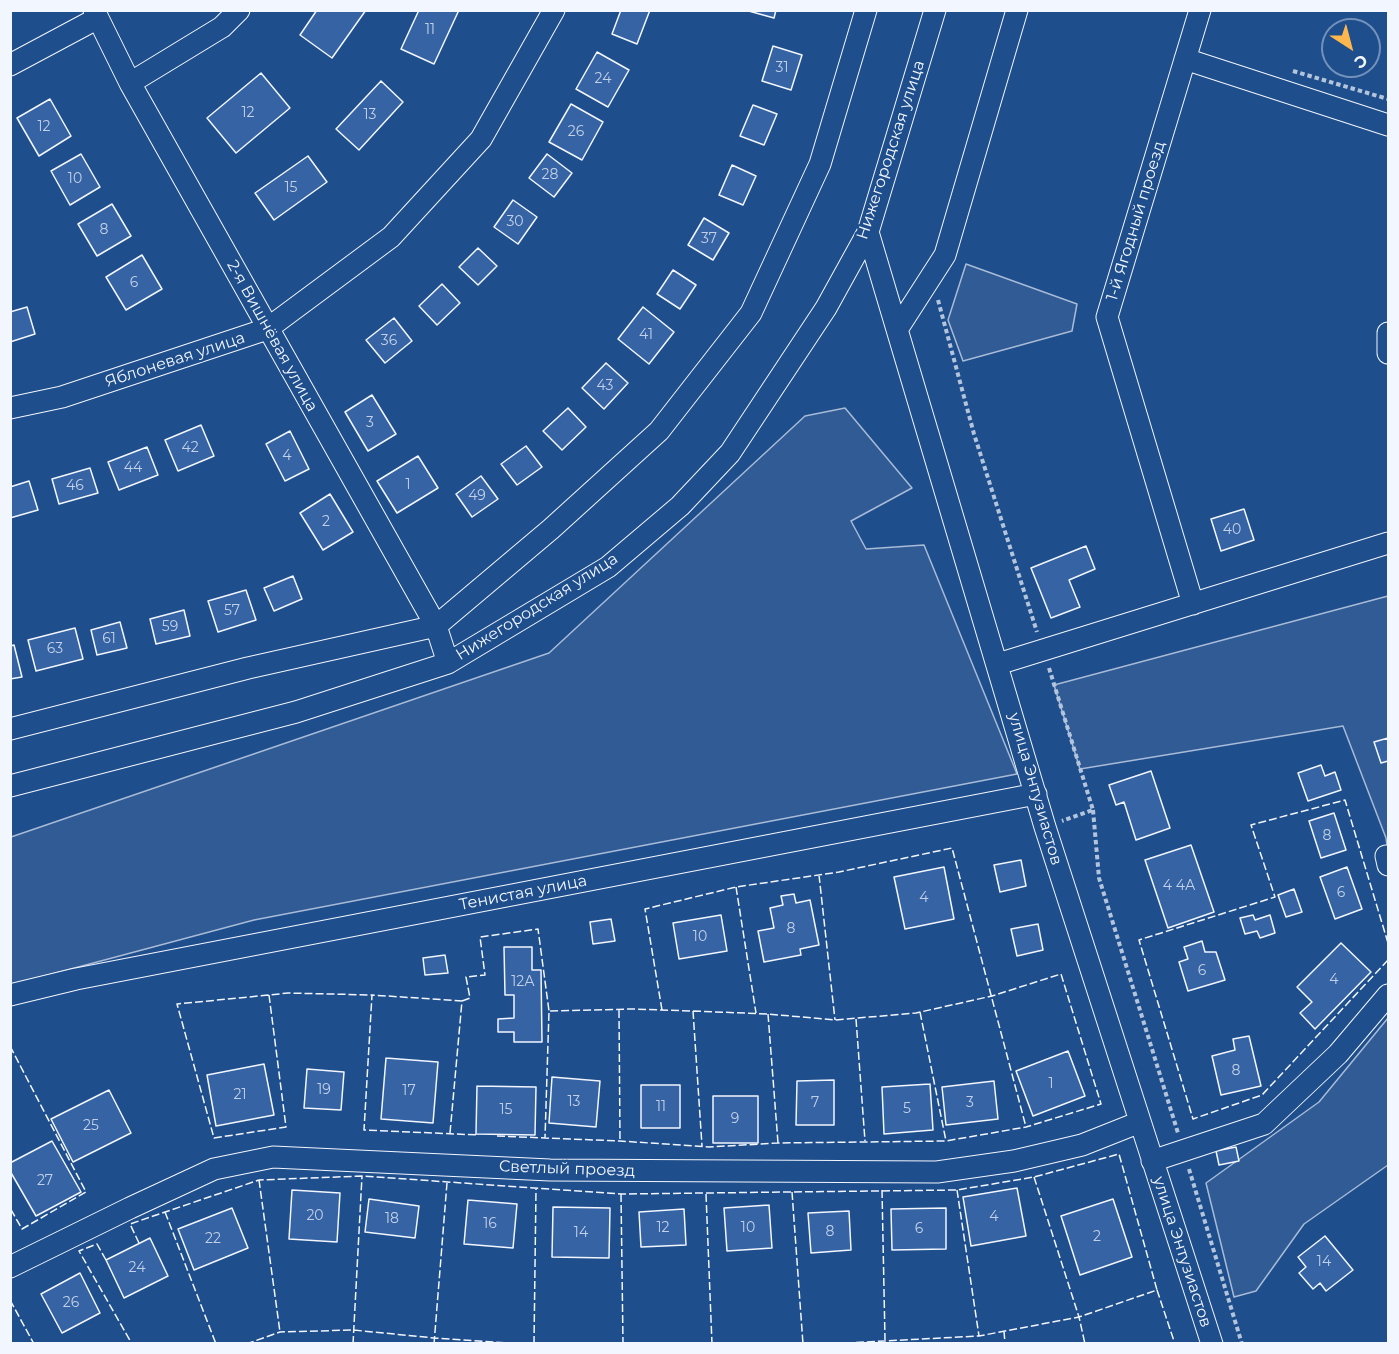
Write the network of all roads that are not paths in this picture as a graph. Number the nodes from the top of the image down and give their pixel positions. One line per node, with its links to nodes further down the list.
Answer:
1 (238, 10): 10 (street)
2 (554, 10): 14 (street, Яблоневая улица)
3 (866, 10): 20 (street)
4 (935, 10): 12 (street, Нижегородская улица)
5 (1017, 10): 13 (street)
6 (1200, 10): 8 (street, 1-й Ягодный проезд)
7 (96, 14): 9 (street); 10 (street, 2-я Вишнёвая улица)
8 (1185, 59): 11 (street); 19 (street, 1-й Ягодный проезд)
9 (10, 65)
10 (130, 83): 14 (street, 2-я Вишнёвая улица)
11 (1389, 125)
12 (868, 232): 13 (street, улица Энтузиастов); 21 (street, Нижегородская улица)
13 (898, 328): 22 (street, улица Энтузиастов)
14 (267, 329): 17 (street, Яблоневая улица); 20 (street, 2-я Вишнёвая улица)
15 (1389, 333): 16 (street)
16 (1389, 353)
17 (10, 408)
18 (1389, 543): 19 (street)
19 (1193, 604): 22 (street)
20 (436, 626): 21 (street, 2-я Вишнёвая улица); 23 (street)
21 (448, 663): 24 (street, Нижегородская улица)
22 (998, 664): 25 (street, улица Энтузиастов)
23 (10, 729)
24 (10, 786)
25 (1036, 794): 26 (street, Тенистая улица); 28 (street, улица Энтузиастов)
26 (10, 995)
27 (1389, 995): 29 (street)
28 (1140, 1122): 29 (street, улица Энтузиастов); 30 (street, Светлый проезд)
29 (1152, 1161): 31 (street, улица Энтузиастов)
30 (10, 1267)
31 (1212, 1344)

